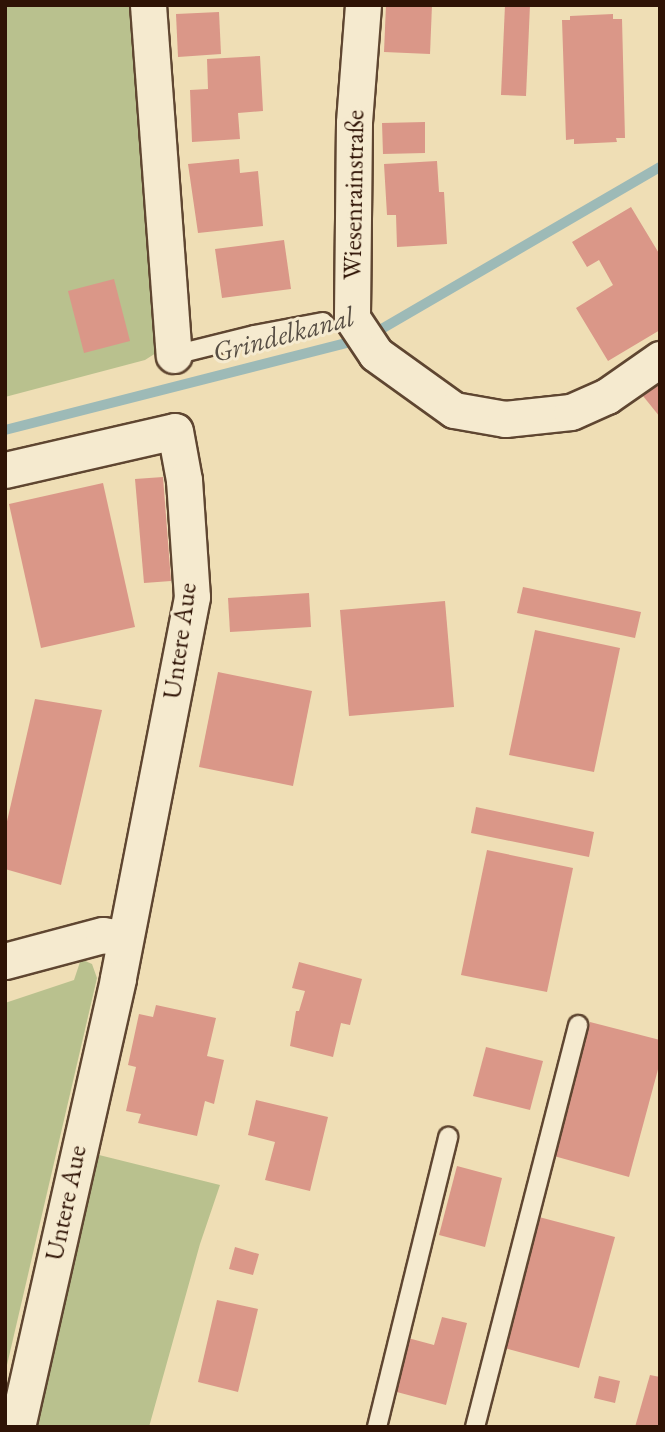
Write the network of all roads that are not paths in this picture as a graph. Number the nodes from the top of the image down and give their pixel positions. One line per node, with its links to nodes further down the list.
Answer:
1 (148, 5): 4 (street)
2 (363, 5): 3 (street, Wiesenrainstraße)
3 (339, 323): 4 (lane); 5 (street, Wiesenrainstraße)
4 (174, 355)
5 (660, 359)
6 (5, 470): 7 (street, Untere Aue)
7 (125, 939): 8 (street); 11 (street, Untere Aue)
8 (5, 961)
9 (578, 1025): 13 (lane)
10 (448, 1136): 12 (lane)
11 (17, 1427)
12 (377, 1427)
13 (475, 1427)

